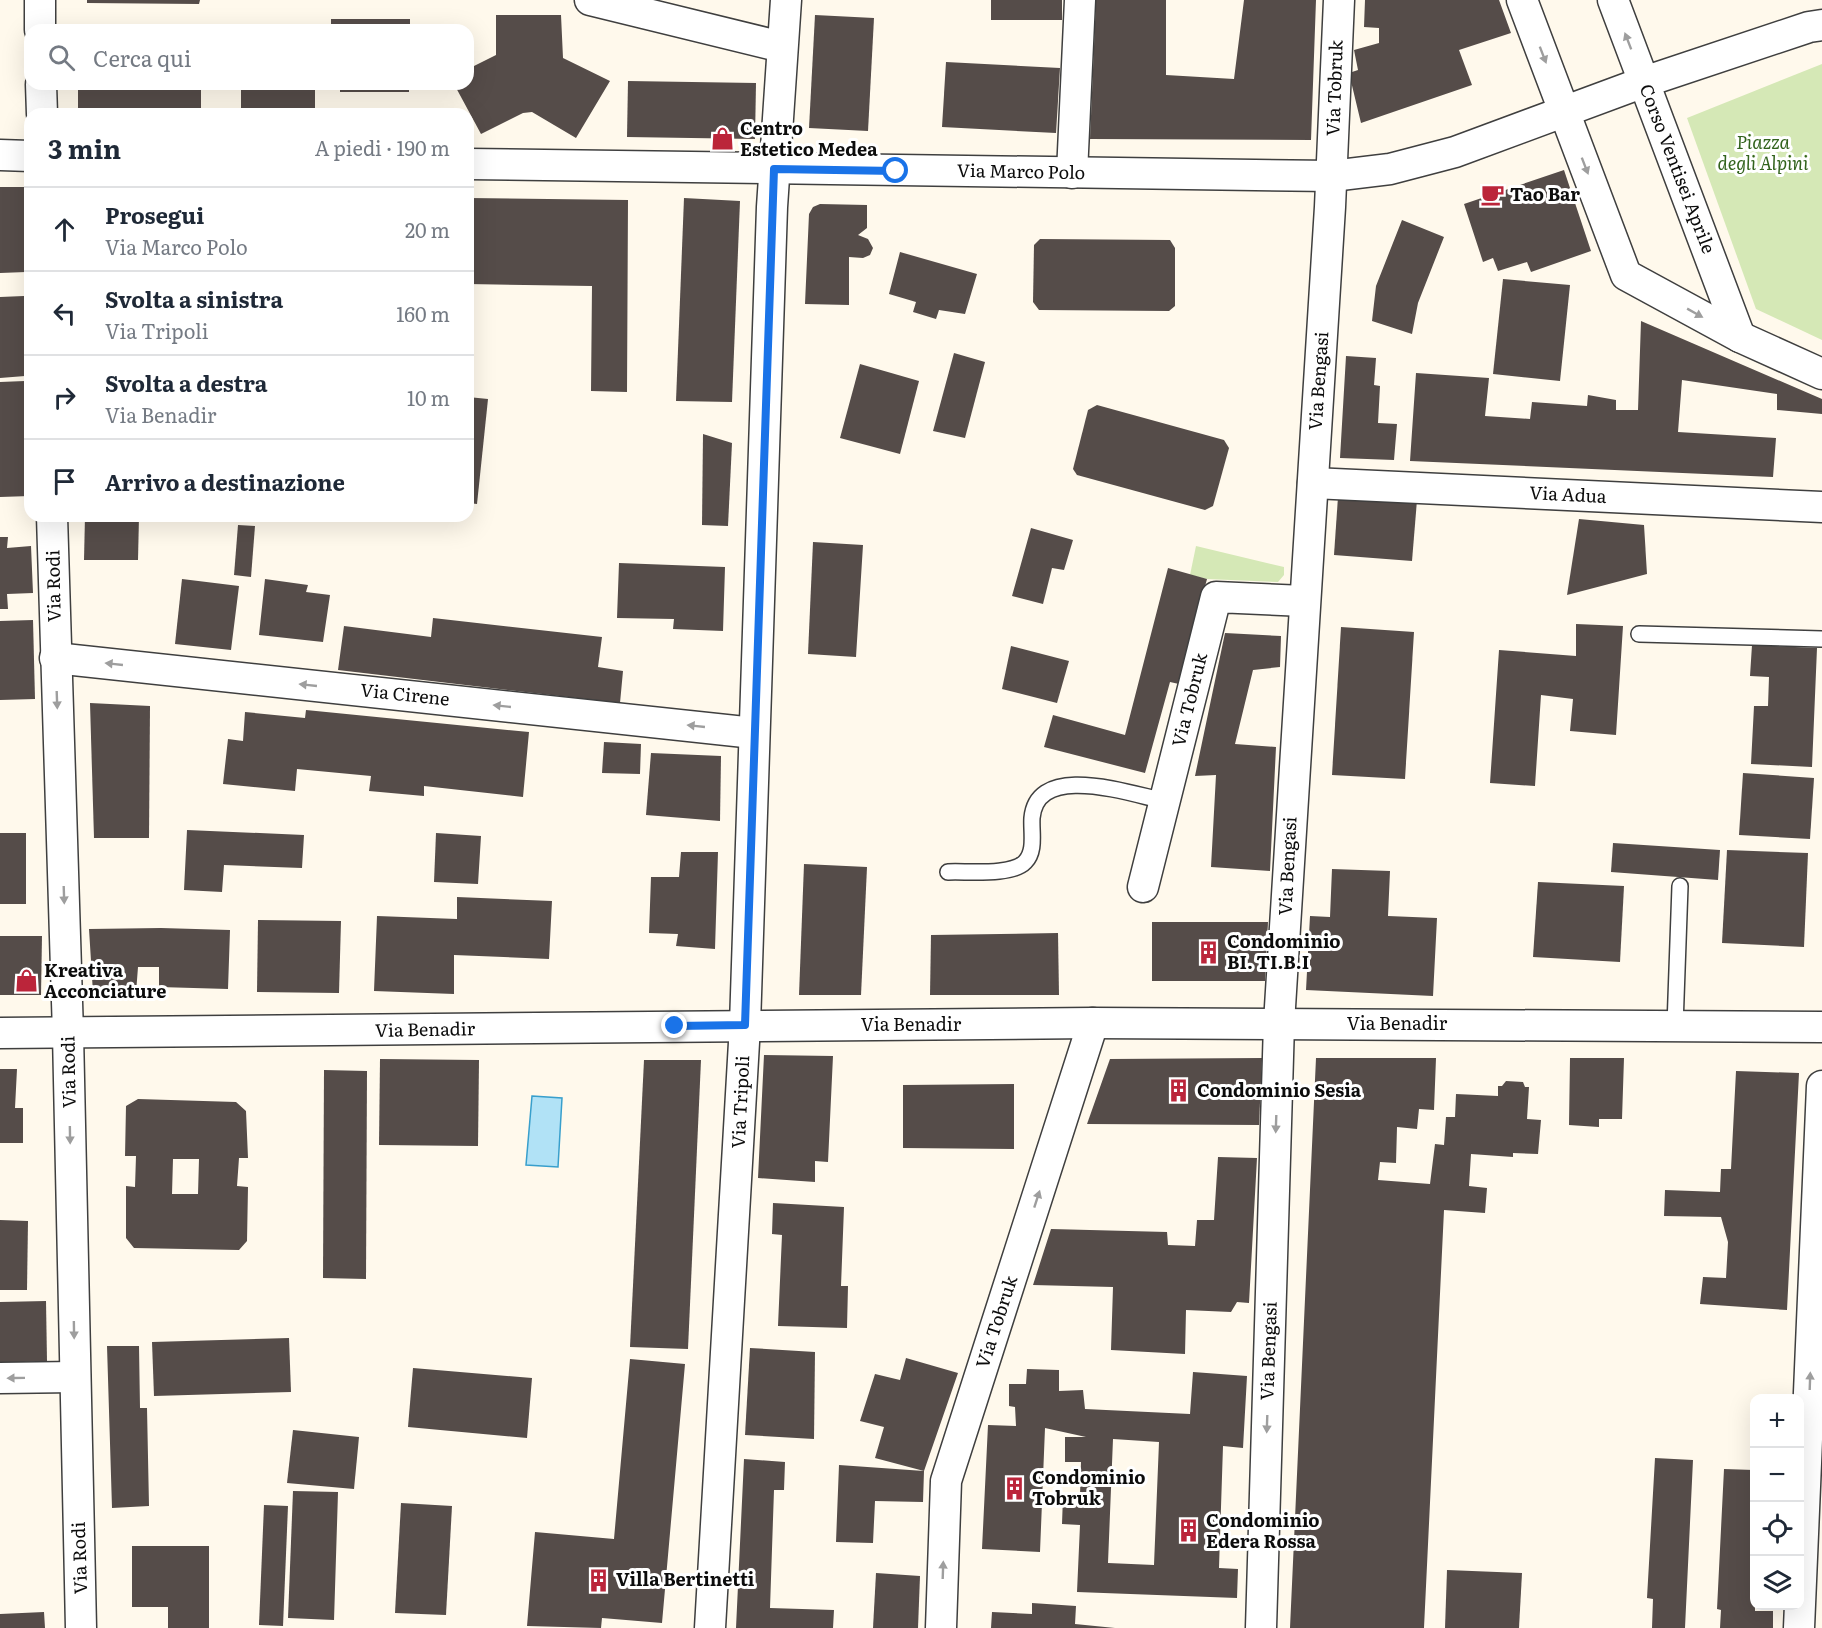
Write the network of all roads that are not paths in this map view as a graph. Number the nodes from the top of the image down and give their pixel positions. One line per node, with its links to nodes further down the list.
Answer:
1 (40, 0): 8 (street)
2 (590, 0): 10 (street)
3 (786, 0): 10 (street, Via Tripoli)
4 (1080, 0): 19 (street)
5 (1339, 0): 20 (street, Via Tobruk)
6 (1522, 0): 14 (street, one-way to 14)
7 (1613, 0): 11 (street, Corso Ventisei Aprile, one-way to 7)
8 (40, 24)
9 (1822, 25): 11 (street)
10 (782, 47): 18 (street, Via Tripoli)
11 (1644, 82): 14 (street); 21 (street, Corso Ventisei Aprile)
12 (41, 90): 13 (street)
13 (42, 108)
14 (1564, 111): 20 (street, Via Marco Polo); 21 (street, one-way to 21)
15 (0, 155): 16 (street)
16 (24, 156)
17 (474, 164): 18 (street, Via Marco Polo)
18 (774, 169): 19 (street, Via Marco Polo); 30 (street, Via Tripoli)
19 (1072, 173): 20 (street, Via Marco Polo)
20 (1332, 176): 23 (street, Via Bengasi)
21 (1740, 338): 22 (street)
22 (1822, 374)
23 (1313, 483): 24 (street, Via Adua); 26 (street, Via Bengasi)
24 (1822, 507)
25 (52, 522): 29 (street, Via Rodi)
26 (1304, 601): 31 (street, Via Tobruk); 36 (street, Via Bengasi)
27 (1639, 634): 28 (lane)
28 (1822, 639)
29 (55, 658): 30 (street, Via Cirene, one-way to 29); 41 (street, Via Rodi, one-way to 41)
30 (754, 733): 37 (street, Via Tripoli)
31 (1165, 801): 32 (lane); 34 (street, Via Tobruk)
32 (948, 872)
33 (1680, 886): 38 (lane)
34 (1143, 887)
35 (1093, 1023): 36 (street, Via Benadir); 37 (street, Via Benadir); 47 (street, Via Tobruk, one-way to 35)
36 (1279, 1023): 38 (street, Via Benadir); 48 (street, Via Bengasi, one-way to 48)
37 (745, 1025): 41 (street, Via Benadir); 46 (street, Via Tripoli)
38 (1675, 1026): 39 (street, Via Benadir)
39 (1822, 1027)
40 (0, 1033): 41 (street, Via Benadir)
41 (68, 1034): 43 (street, Via Rodi, one-way to 43)
42 (1822, 1086): 49 (street, one-way to 42)
43 (75, 1377): 44 (street, one-way to 44); 45 (street, Via Rodi)
44 (0, 1378)
45 (81, 1628)
46 (710, 1628)
47 (941, 1628)
48 (1261, 1628)
49 (1799, 1628)

